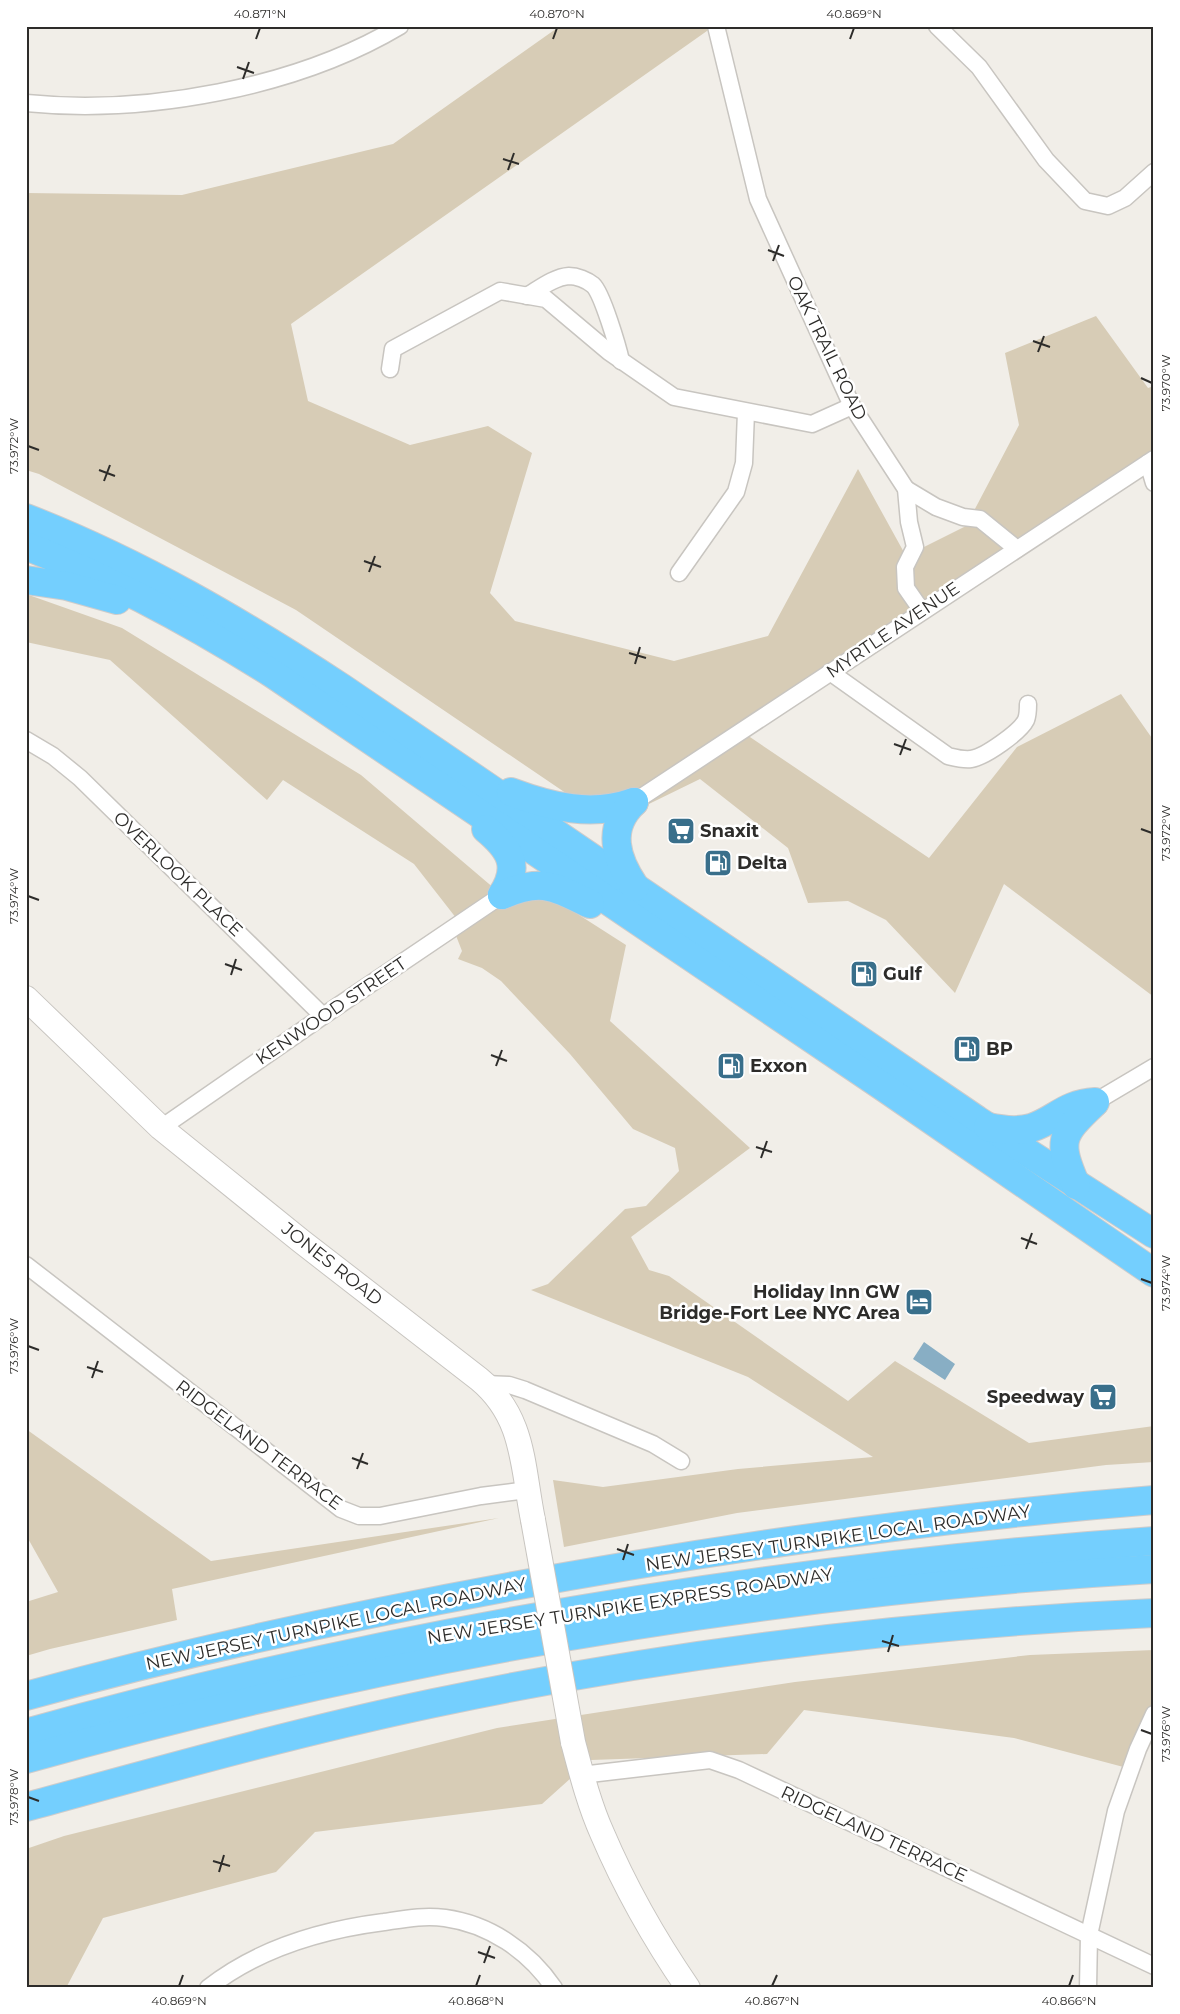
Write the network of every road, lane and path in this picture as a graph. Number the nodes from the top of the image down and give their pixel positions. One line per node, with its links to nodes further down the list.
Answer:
1 (400, 26): 4 (street)
2 (716, 26): 9 (street, OAK TRAIL ROAD)
3 (937, 26): 5 (street)
4 (26, 103)
5 (1154, 172)
6 (527, 296): 7 (street); 7 (street); 8 (street)
7 (621, 360): 10 (street)
8 (390, 369)
9 (852, 406): 10 (street); 13 (street, OAK TRAIL ROAD)
10 (746, 412): 17 (street)
11 (1151, 461): 12 (street); 16 (street, MYRTLE AVENUE)
12 (1154, 483)
13 (906, 489): 16 (street); 19 (street)
14 (26, 518): 24 (highway)
15 (26, 546): 20 (highway)
16 (1017, 549): 19 (street, MYRTLE AVENUE)
17 (678, 573)
18 (26, 580): 20 (highway)
19 (922, 611): 21 (street, MYRTLE AVENUE)
20 (194, 626): 24 (highway)
21 (830, 672): 22 (street); 25 (street, MYRTLE AVENUE)
22 (1028, 704)
23 (26, 740): 30 (street, OVERLOOK PLACE)
24 (436, 768): 25 (highway); 26 (highway); 27 (highway); 28 (highway)
25 (634, 802): 26 (highway)
26 (636, 888): 33 (highway)
27 (502, 895): 28 (highway); 30 (street, KENWOOD STREET)
28 (681, 950): 38 (highway)
29 (26, 998): 34 (street, JONES ROAD)
30 (323, 1016): 34 (street, KENWOOD STREET)
31 (1154, 1067): 32 (street)
32 (1095, 1102): 33 (highway); 35 (highway)
33 (988, 1127): 35 (highway)
34 (162, 1128): 39 (street, JONES ROAD)
35 (1076, 1185): 36 (highway)
36 (1154, 1234)
37 (26, 1265): 41 (street, RIDGELAND TERRACE)
38 (1154, 1273)
39 (486, 1384): 40 (street); 41 (street, JONES ROAD)
40 (681, 1461)
41 (527, 1490): 50 (street, JONES ROAD, bridge)
42 (1154, 1500): 46 (highway, NEW JERSEY TURNPIKE LOCAL ROADWAY)
43 (1154, 1541): 48 (highway, NEW JERSEY TURNPIKE EXPRESS ROADWAY)
44 (1154, 1568): 49 (highway, NEW JERSEY TURNPIKE EXPRESS ROADWAY)
45 (1154, 1613): 51 (highway)
46 (26, 1696)
47 (1154, 1714): 52 (street)
48 (26, 1734)
49 (26, 1759)
50 (582, 1774): 52 (street, RIDGELAND TERRACE); 56 (street, JONES ROAD)
51 (26, 1807)
52 (1089, 1935): 53 (street, RIDGELAND TERRACE); 57 (street)
53 (1154, 1966)
54 (208, 1988): 55 (street)
55 (554, 1988)
56 (688, 1988)
57 (1088, 1988)

